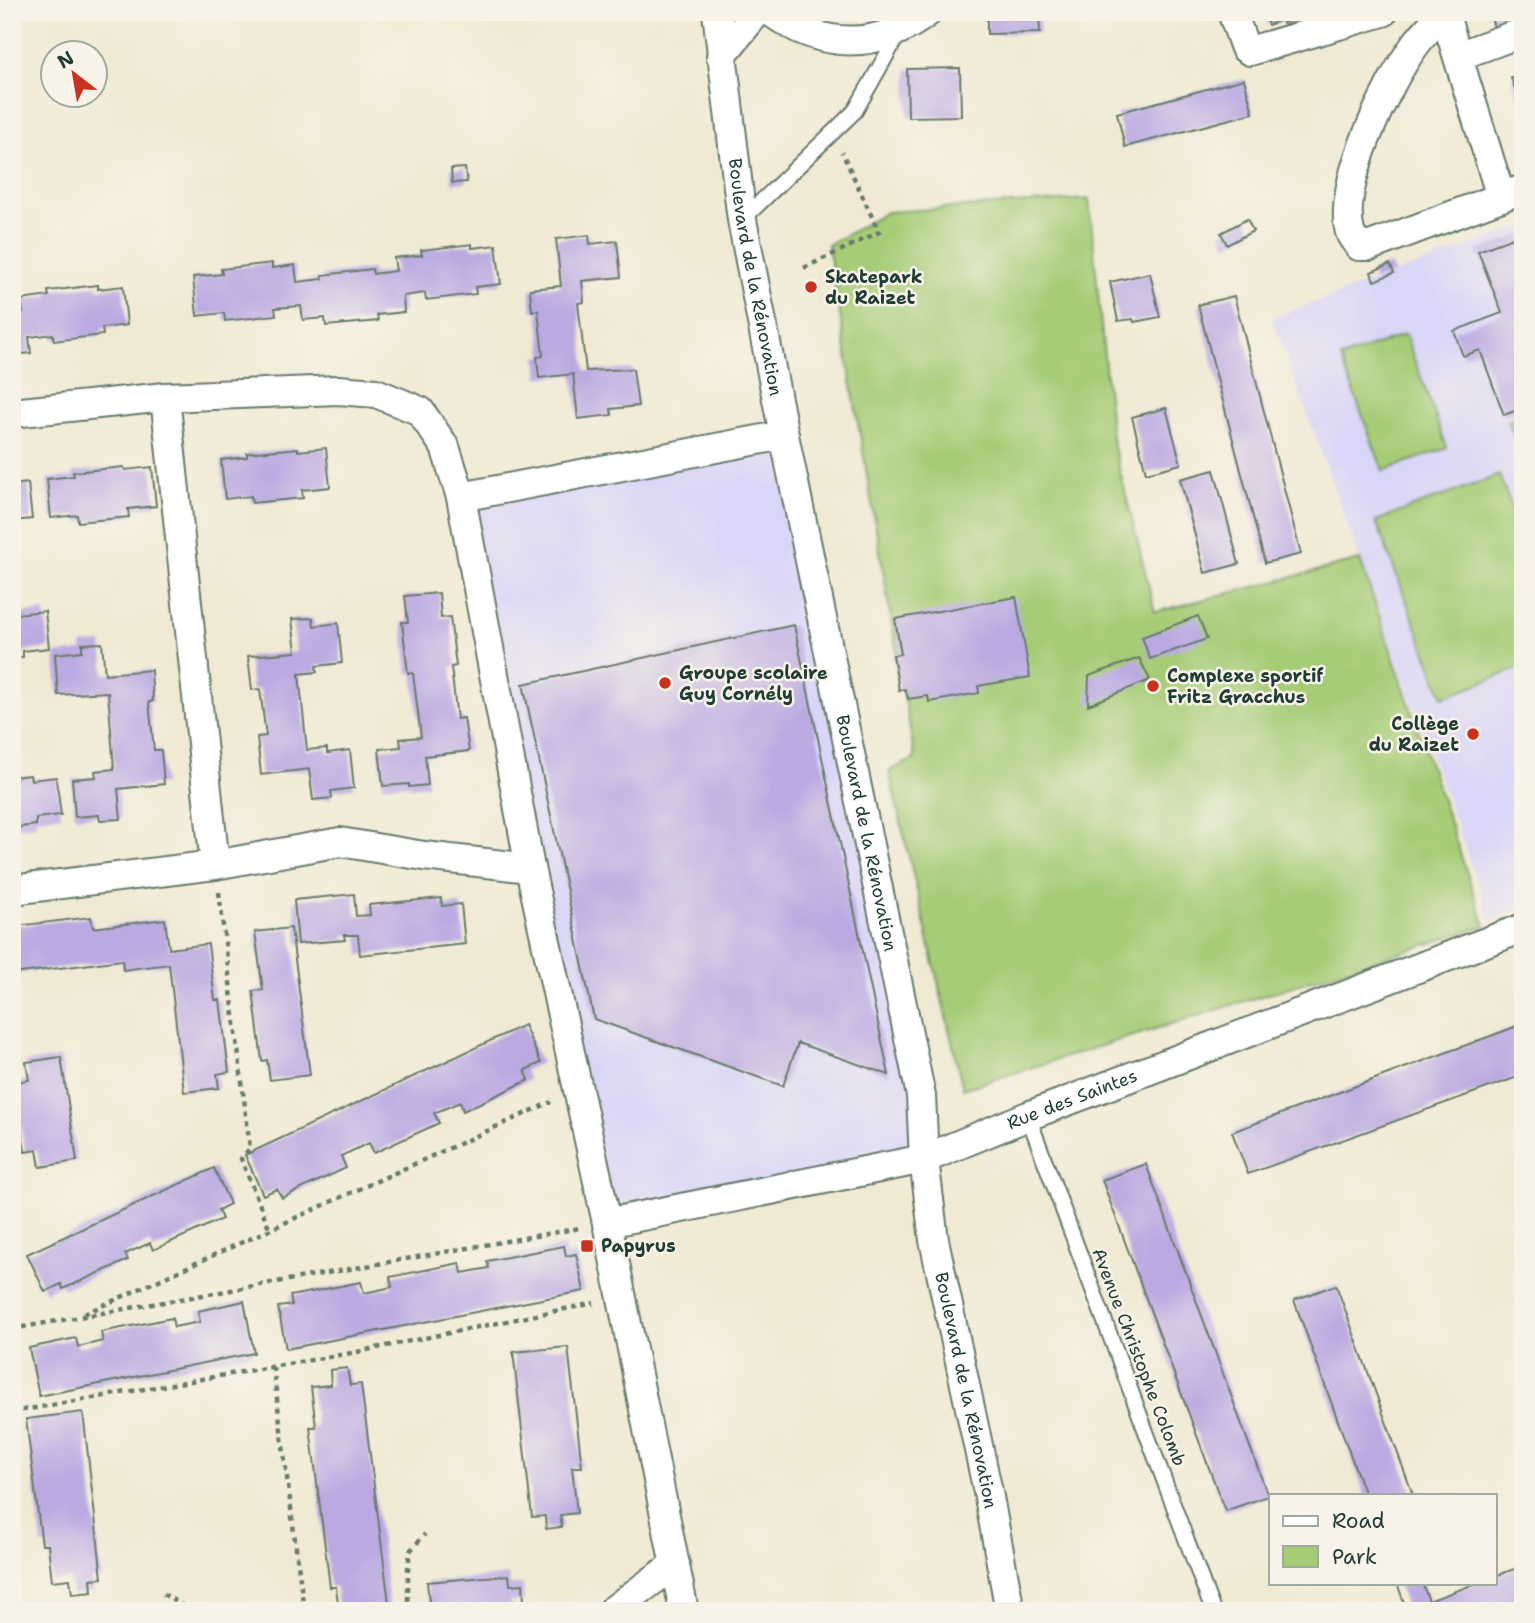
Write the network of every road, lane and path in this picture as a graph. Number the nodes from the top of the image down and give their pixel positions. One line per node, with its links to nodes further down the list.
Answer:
1 (717, 12): 11 (street, Boulevard de la Rénovation)
2 (757, 12): 11 (street)
3 (771, 12): 9 (street)
4 (928, 12): 9 (street)
5 (1232, 12): 8 (street)
6 (1383, 12): 8 (street)
7 (1444, 12): 12 (street); 14 (street)
8 (1343, 18)
9 (901, 29): 13 (lane)
10 (1523, 32): 12 (street)
11 (721, 56): 15 (street, Boulevard de la Rénovation)
12 (1458, 56): 14 (street)
13 (833, 132): 15 (lane); 16 (path)
14 (1512, 193)
15 (742, 220): 19 (street, Boulevard de la Rénovation)
16 (804, 268)
17 (164, 397): 18 (street); 20 (street); 21 (street)
18 (12, 413)
19 (784, 435): 20 (street); 27 (street, Boulevard de la Rénovation)
20 (461, 497): 22 (street)
21 (215, 865): 22 (street); 23 (street); 29 (path)
22 (530, 868): 25 (street)
23 (12, 890)
24 (1523, 928): 26 (street, Rue des Saintes)
25 (579, 1089): 28 (street); 29 (path)
26 (1028, 1116): 27 (street, Rue des Saintes); 44 (lane, Avenue Christophe Colomb)
27 (924, 1159): 28 (street, Rue des Saintes); 43 (street, Boulevard de la Rénovation)
28 (607, 1223): 30 (street); 31 (path)
29 (270, 1230): 31 (path)
30 (622, 1297): 33 (path); 36 (street)
31 (77, 1317): 32 (path)
32 (12, 1329)
33 (273, 1367): 34 (path); 39 (path)
34 (12, 1412)
35 (425, 1534): 40 (path)
36 (676, 1564): 41 (street); 42 (street)
37 (163, 1594): 38 (path)
38 (192, 1611)
39 (304, 1611)
40 (408, 1611)
41 (612, 1611)
42 (684, 1611)
43 (1010, 1611)
44 (1213, 1611)

